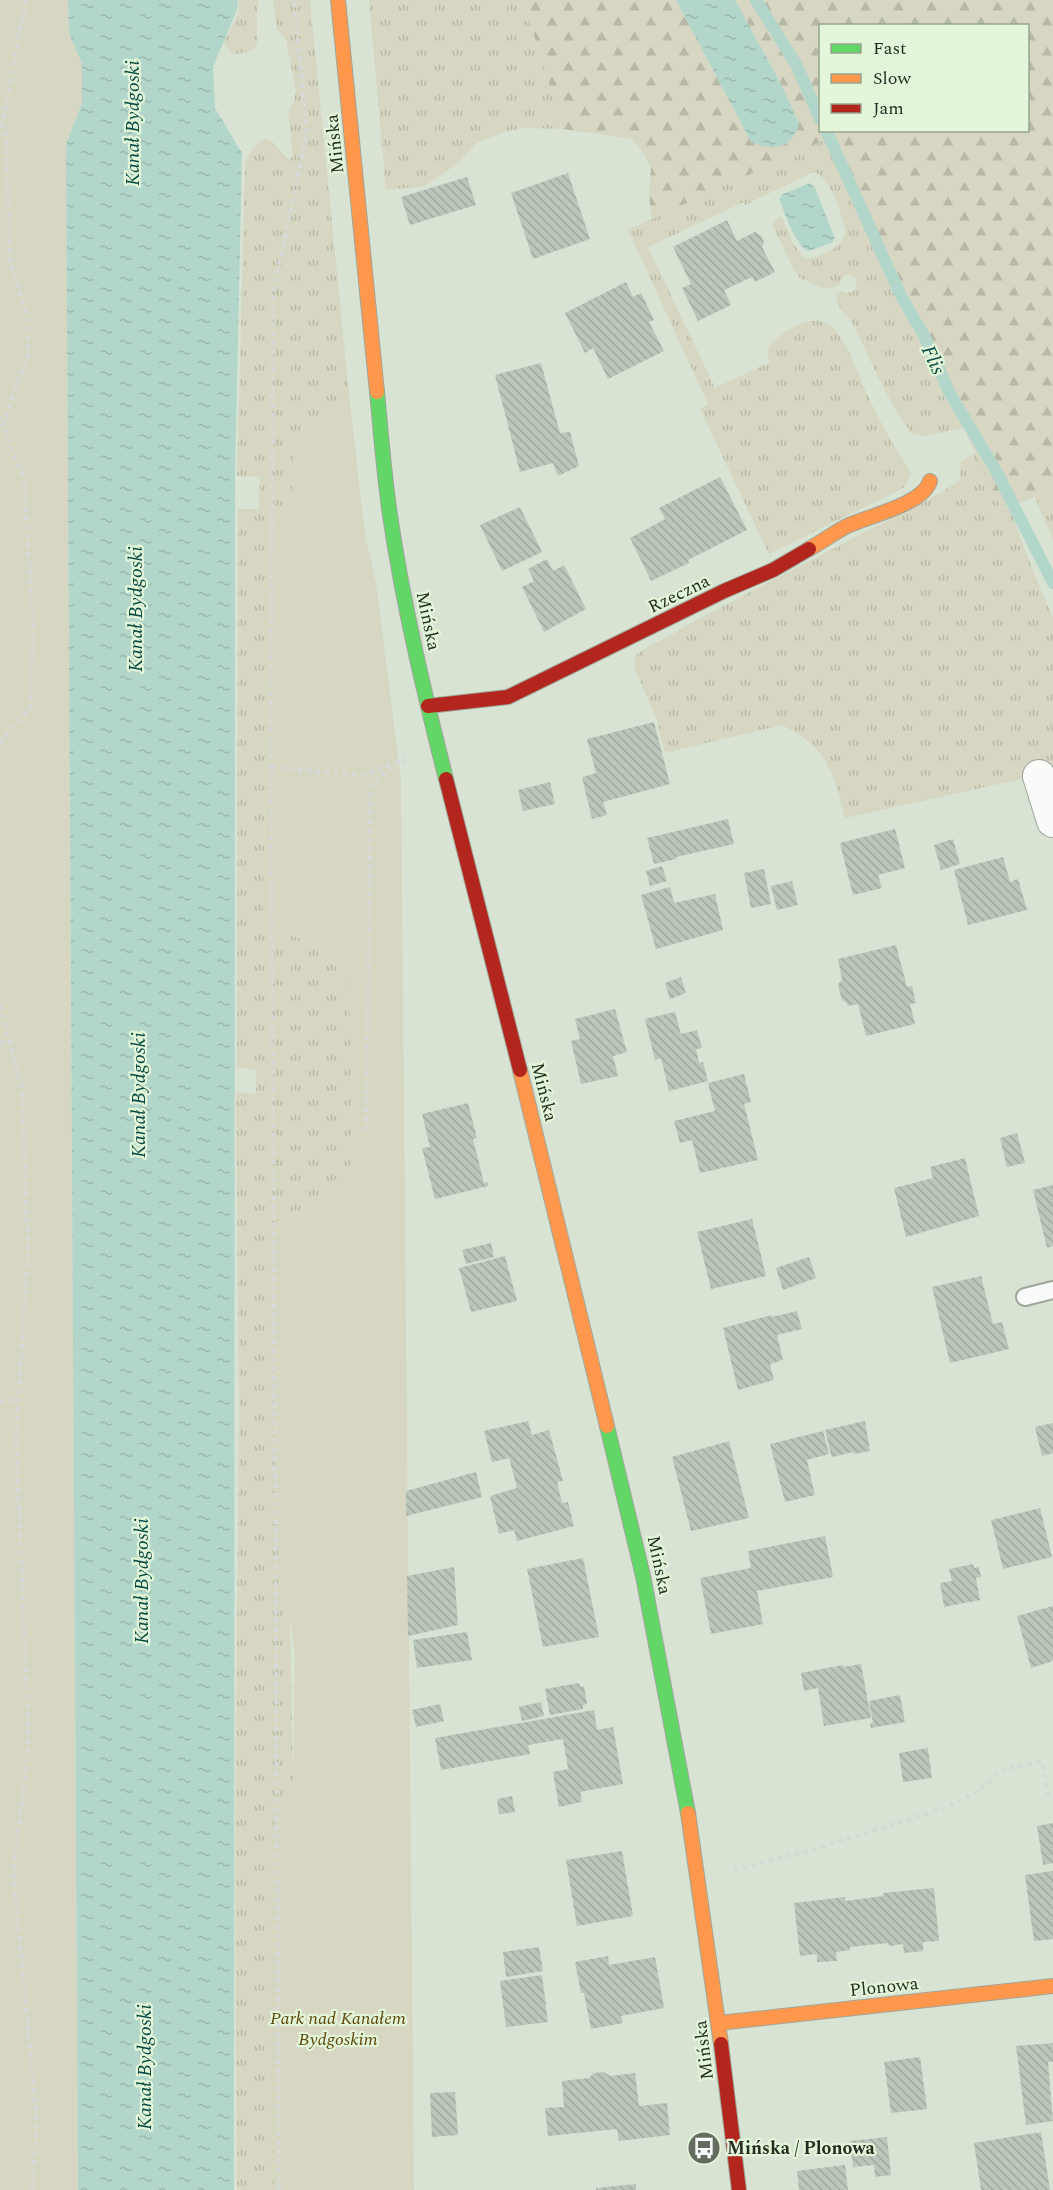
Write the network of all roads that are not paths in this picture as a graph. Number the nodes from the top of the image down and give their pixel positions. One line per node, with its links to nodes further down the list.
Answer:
1 (338, 0): 3 (street, Mińska)
2 (930, 481): 3 (street, Rzeczna)
3 (428, 706): 9 (street, Mińska)
4 (1039, 776): 5 (street)
5 (1053, 821)
6 (1053, 1290): 7 (lane)
7 (1024, 1297)
8 (1053, 1986): 9 (street, Plonowa)
9 (720, 2023): 10 (street, Mińska)
10 (739, 2190)

